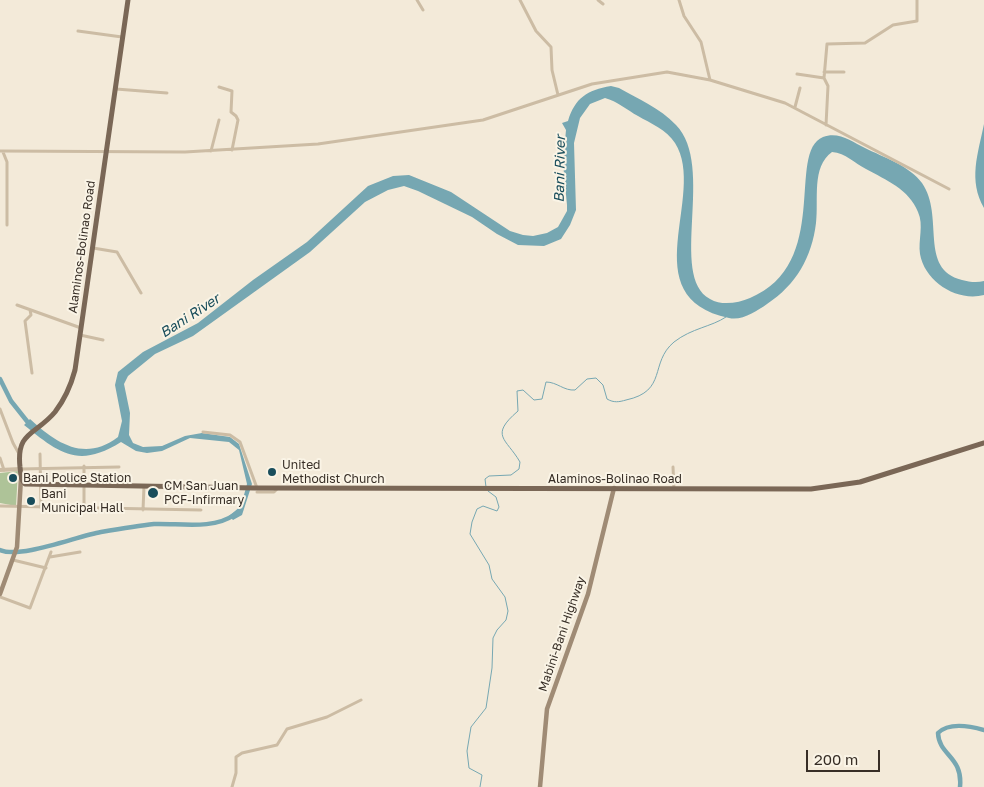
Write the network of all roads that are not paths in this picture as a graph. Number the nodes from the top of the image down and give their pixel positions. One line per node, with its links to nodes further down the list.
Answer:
1 (128, 0): 10 (main road, Alaminos-Bolinao Road)
2 (417, 0): 8 (street)
3 (520, 0): 20 (street)
4 (598, 0): 7 (street)
5 (679, 0): 15 (street)
6 (917, 0): 11 (street)
7 (603, 4)
8 (424, 10)
9 (78, 31): 10 (street)
10 (122, 37): 18 (main road, Alaminos-Bolinao Road)
11 (824, 72): 12 (street); 14 (street)
12 (844, 72)
13 (797, 74): 14 (street)
14 (824, 78): 23 (street)
15 (710, 80): 20 (street); 21 (street)
16 (219, 87): 24 (street)
17 (800, 88): 21 (street)
18 (115, 89): 19 (street); 26 (main road, Alaminos-Bolinao Road)
19 (167, 93)
20 (558, 95): 24 (street)
21 (794, 107): 23 (street)
22 (219, 120): 27 (street)
23 (826, 125): 28 (street)
24 (232, 150): 27 (street)
25 (1, 151): 26 (street); 29 (street)
26 (106, 151): 27 (street); 30 (main road, Alaminos-Bolinao Road)
27 (211, 151)
28 (949, 189)
29 (7, 225)
30 (92, 248): 31 (street); 34 (main road, Alaminos-Bolinao Road)
31 (141, 293)
32 (17, 305): 33 (street)
33 (30, 310): 34 (street); 37 (street)
34 (81, 328): 35 (main road, Alaminos-Bolinao Road)
35 (80, 335): 36 (street); 41 (main road, Alaminos-Bolinao Road)
36 (103, 340)
37 (32, 373)
38 (0, 410): 41 (street)
39 (203, 432): 56 (street)
40 (984, 443): 57 (main road, Alaminos-Bolinao Road)
41 (18, 452): 48 (main road)
42 (40, 454): 45 (street)
43 (0, 458): 49 (street)
44 (84, 466): 45 (street); 46 (street); 54 (street)
45 (41, 467): 48 (street); 52 (street)
46 (119, 467)
47 (673, 467): 57 (street)
48 (20, 469): 49 (street); 50 (main road)
49 (2, 470)
50 (20, 478): 51 (main road); 58 (main road)
51 (29, 486): 52 (main road, Alaminos-Bolinao Road); 58 (main road)
52 (40, 486): 54 (main road, Alaminos-Bolinao Road); 61 (street)
53 (144, 486): 54 (main road, Alaminos-Bolinao Road); 56 (main road, Alaminos-Bolinao Road); 63 (street)
54 (84, 487): 62 (street)
55 (614, 488): 56 (main road, Alaminos-Bolinao Road); 57 (main road, Alaminos-Bolinao Road); 73 (main road, Mabini-Bani Highway)
56 (256, 489)
57 (674, 489)
58 (20, 490): 60 (main road)
59 (0, 506): 60 (street)
60 (19, 507): 61 (street); 68 (main road)
61 (41, 508): 62 (street)
62 (84, 509): 63 (street)
63 (143, 510): 64 (street)
64 (201, 510)
65 (51, 552): 67 (street)
66 (80, 552): 67 (street)
67 (50, 557): 69 (street)
68 (13, 559): 69 (street); 70 (main road)
69 (46, 568): 70 (street)
70 (0, 596)
71 (361, 700): 72 (street)
72 (232, 787)
73 (540, 787)

